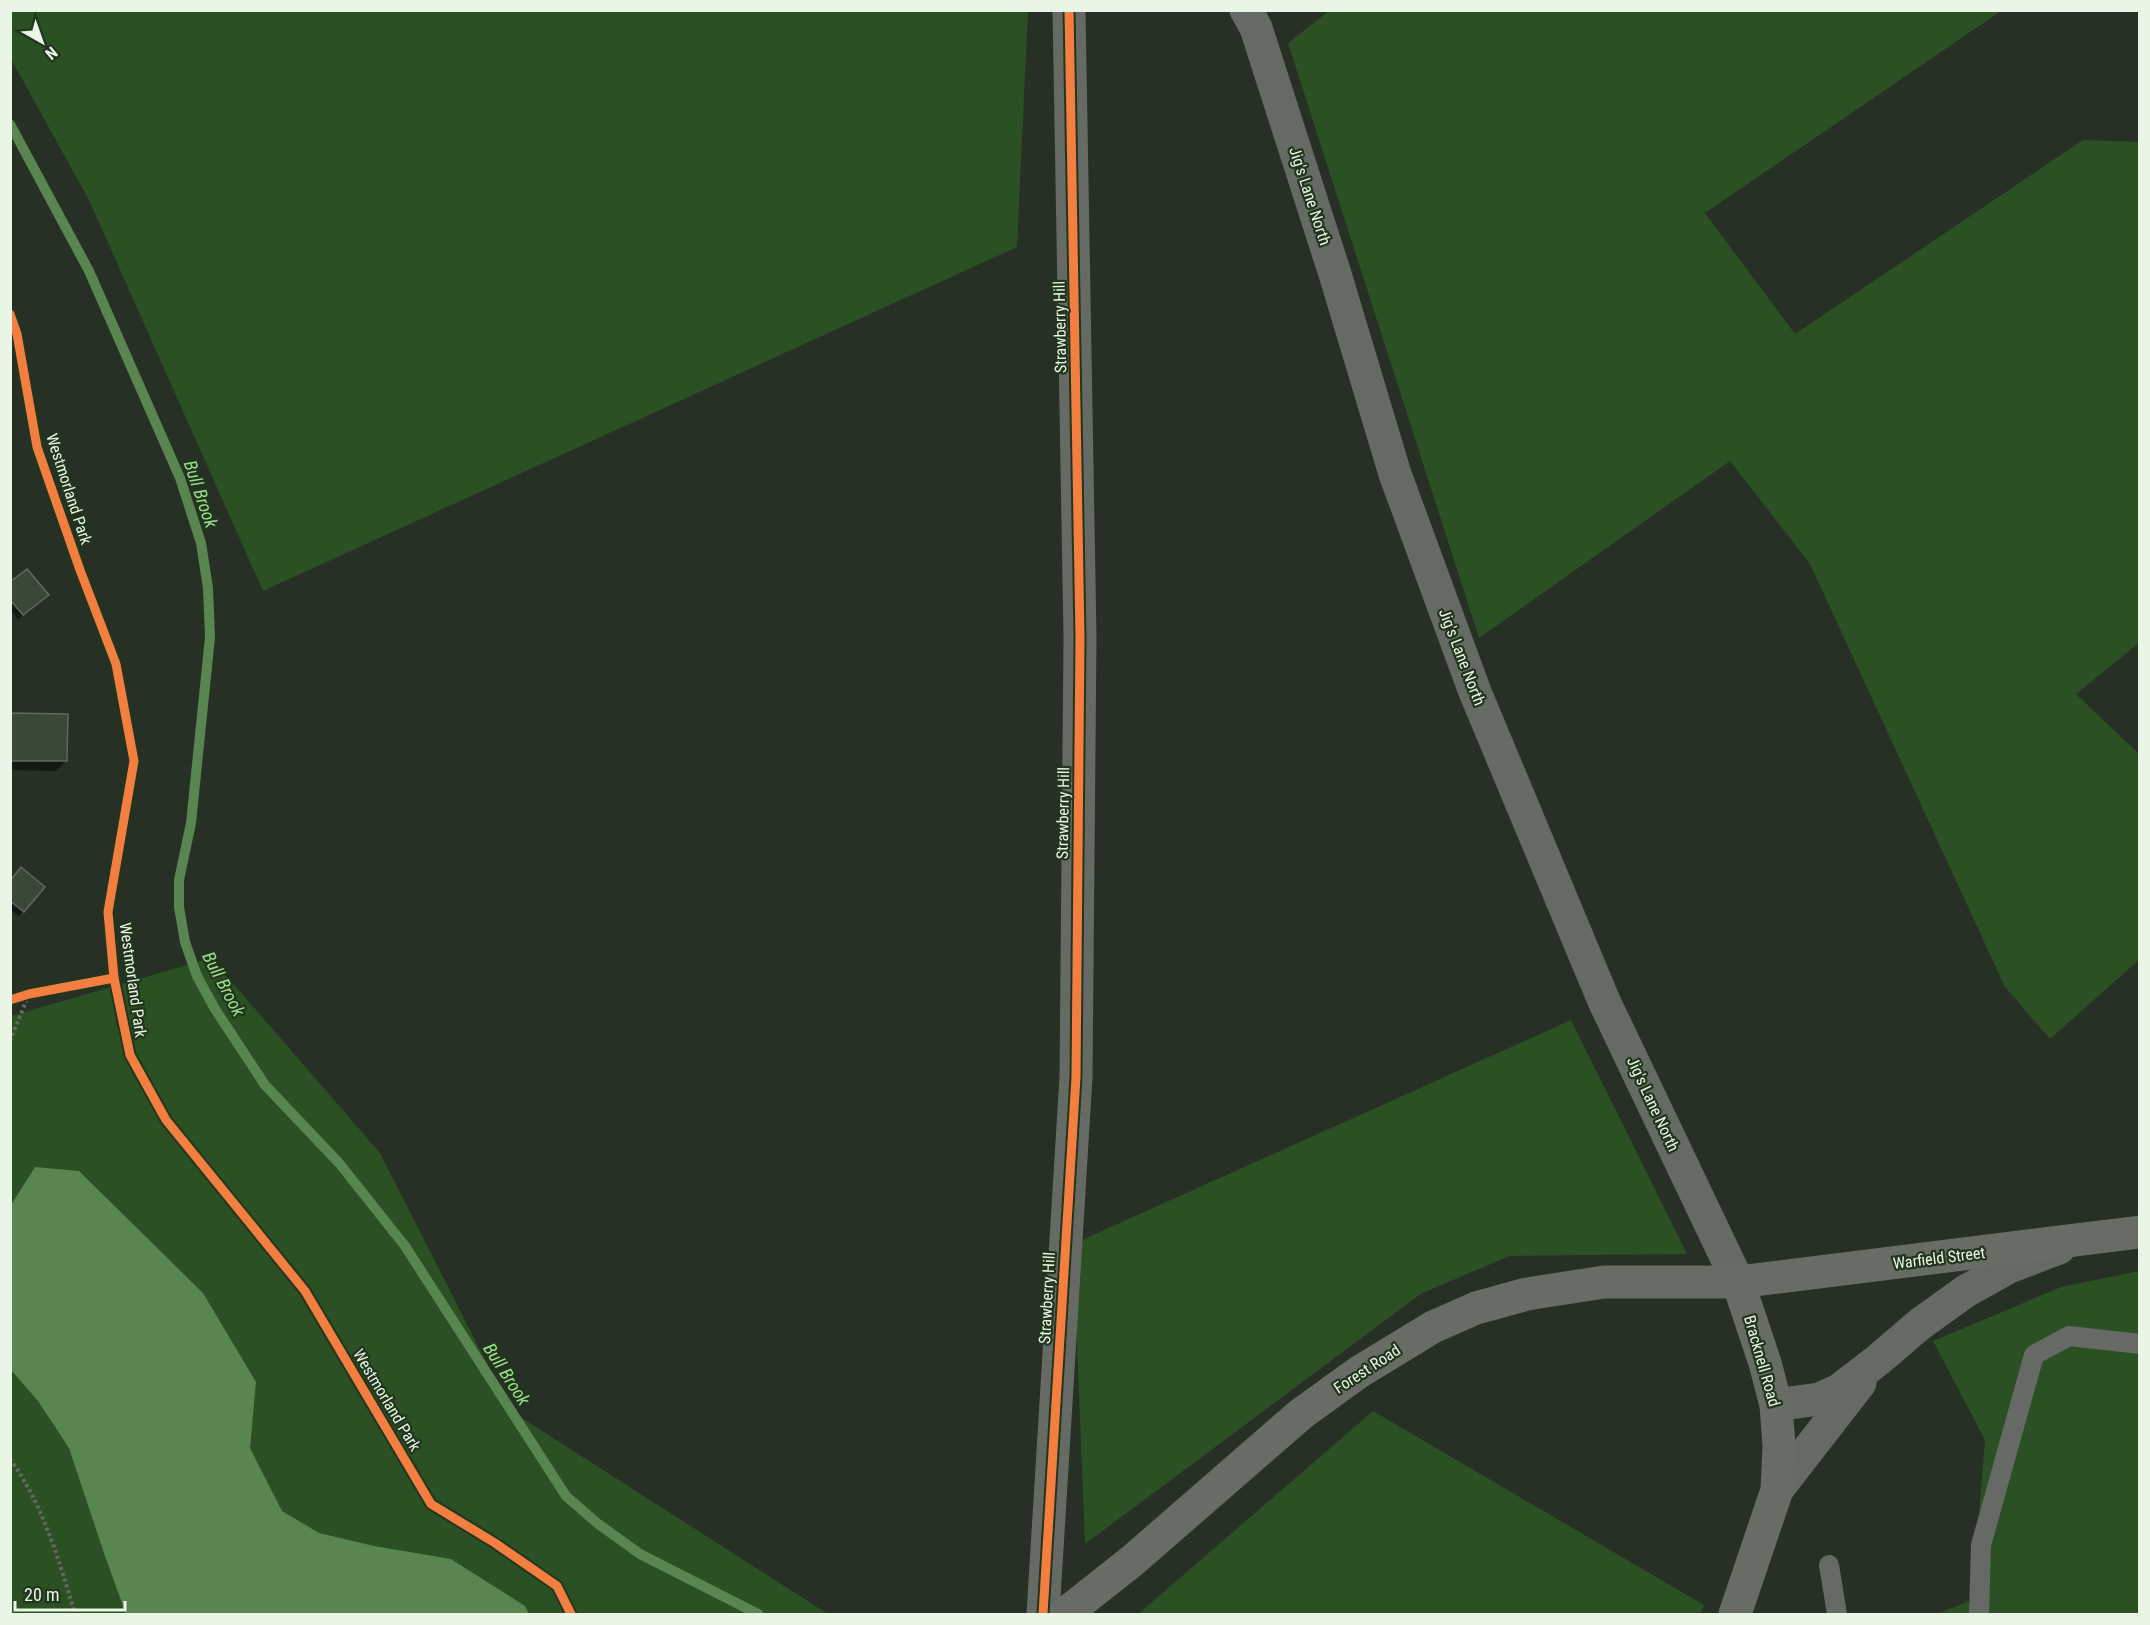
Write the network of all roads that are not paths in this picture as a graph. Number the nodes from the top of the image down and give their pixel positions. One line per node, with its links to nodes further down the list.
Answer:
1 (1069, 10): 11 (street, Strawberry Hill)
2 (1246, 10): 5 (street, Jig's Lane North)
3 (2139, 1232): 4 (main road, Warfield Street)
4 (2081, 1240): 5 (main road, Warfield Street); 7 (street)
5 (1738, 1282): 8 (main road, Bracknell Road); 12 (main road, Forest Road)
6 (2139, 1344): 15 (lane)
7 (1878, 1360): 8 (street); 9 (street)
8 (1776, 1405): 9 (main road, Bracknell Road)
9 (1777, 1490): 13 (main road, Bracknell Road)
10 (1829, 1565): 14 (lane)
11 (1043, 1614)
12 (1065, 1614)
13 (1735, 1614)
14 (1837, 1614)
15 (1979, 1614)

